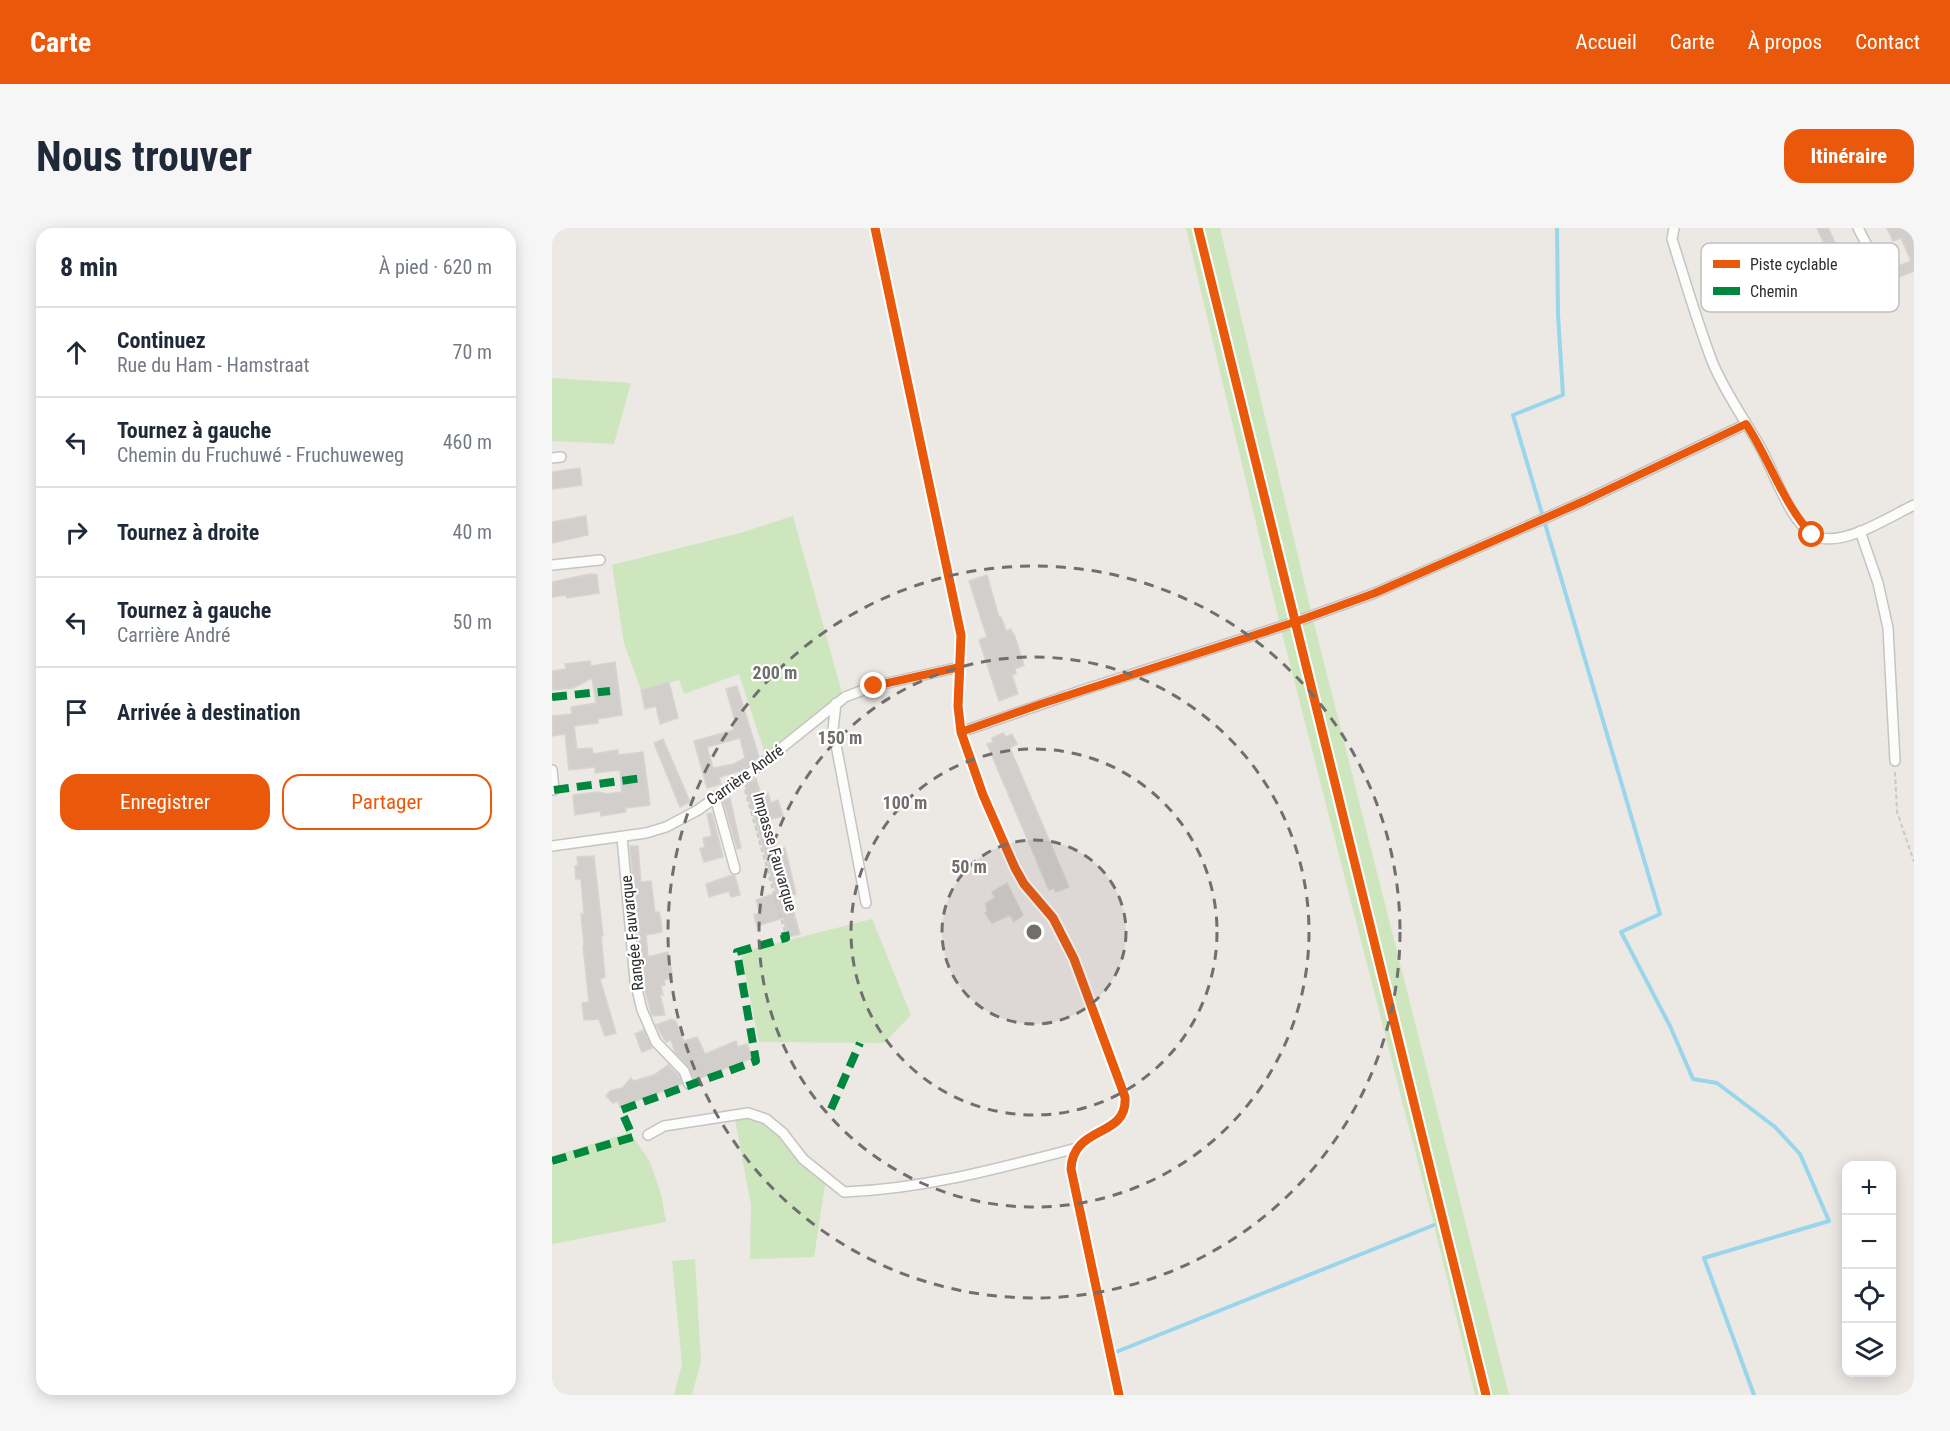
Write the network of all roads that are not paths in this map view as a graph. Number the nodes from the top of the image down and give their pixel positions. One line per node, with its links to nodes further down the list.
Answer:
1 (875, 228): 10 (street)
2 (1674, 228): 5 (street)
3 (1858, 228): 4 (street)
4 (1866, 243)
5 (1746, 424): 7 (street); 12 (street)
6 (1914, 505): 7 (street)
7 (1860, 531): 13 (street)
8 (600, 560): 9 (street)
9 (552, 566)
10 (960, 667): 11 (street, Carrière André); 12 (street)
11 (836, 703): 16 (street, Carrière André); 20 (street)
12 (961, 732): 23 (street)
13 (1895, 761)
14 (552, 770): 15 (street)
15 (554, 790)
16 (715, 797): 17 (street, Carrière André); 19 (street)
17 (622, 837): 18 (street, Carrière André); 21 (street, Rangée Fauvarque)
18 (552, 846)
19 (735, 869)
20 (866, 903)
21 (689, 1084)
22 (648, 1135): 23 (street)
23 (1077, 1148): 24 (street)
24 (1119, 1395)

